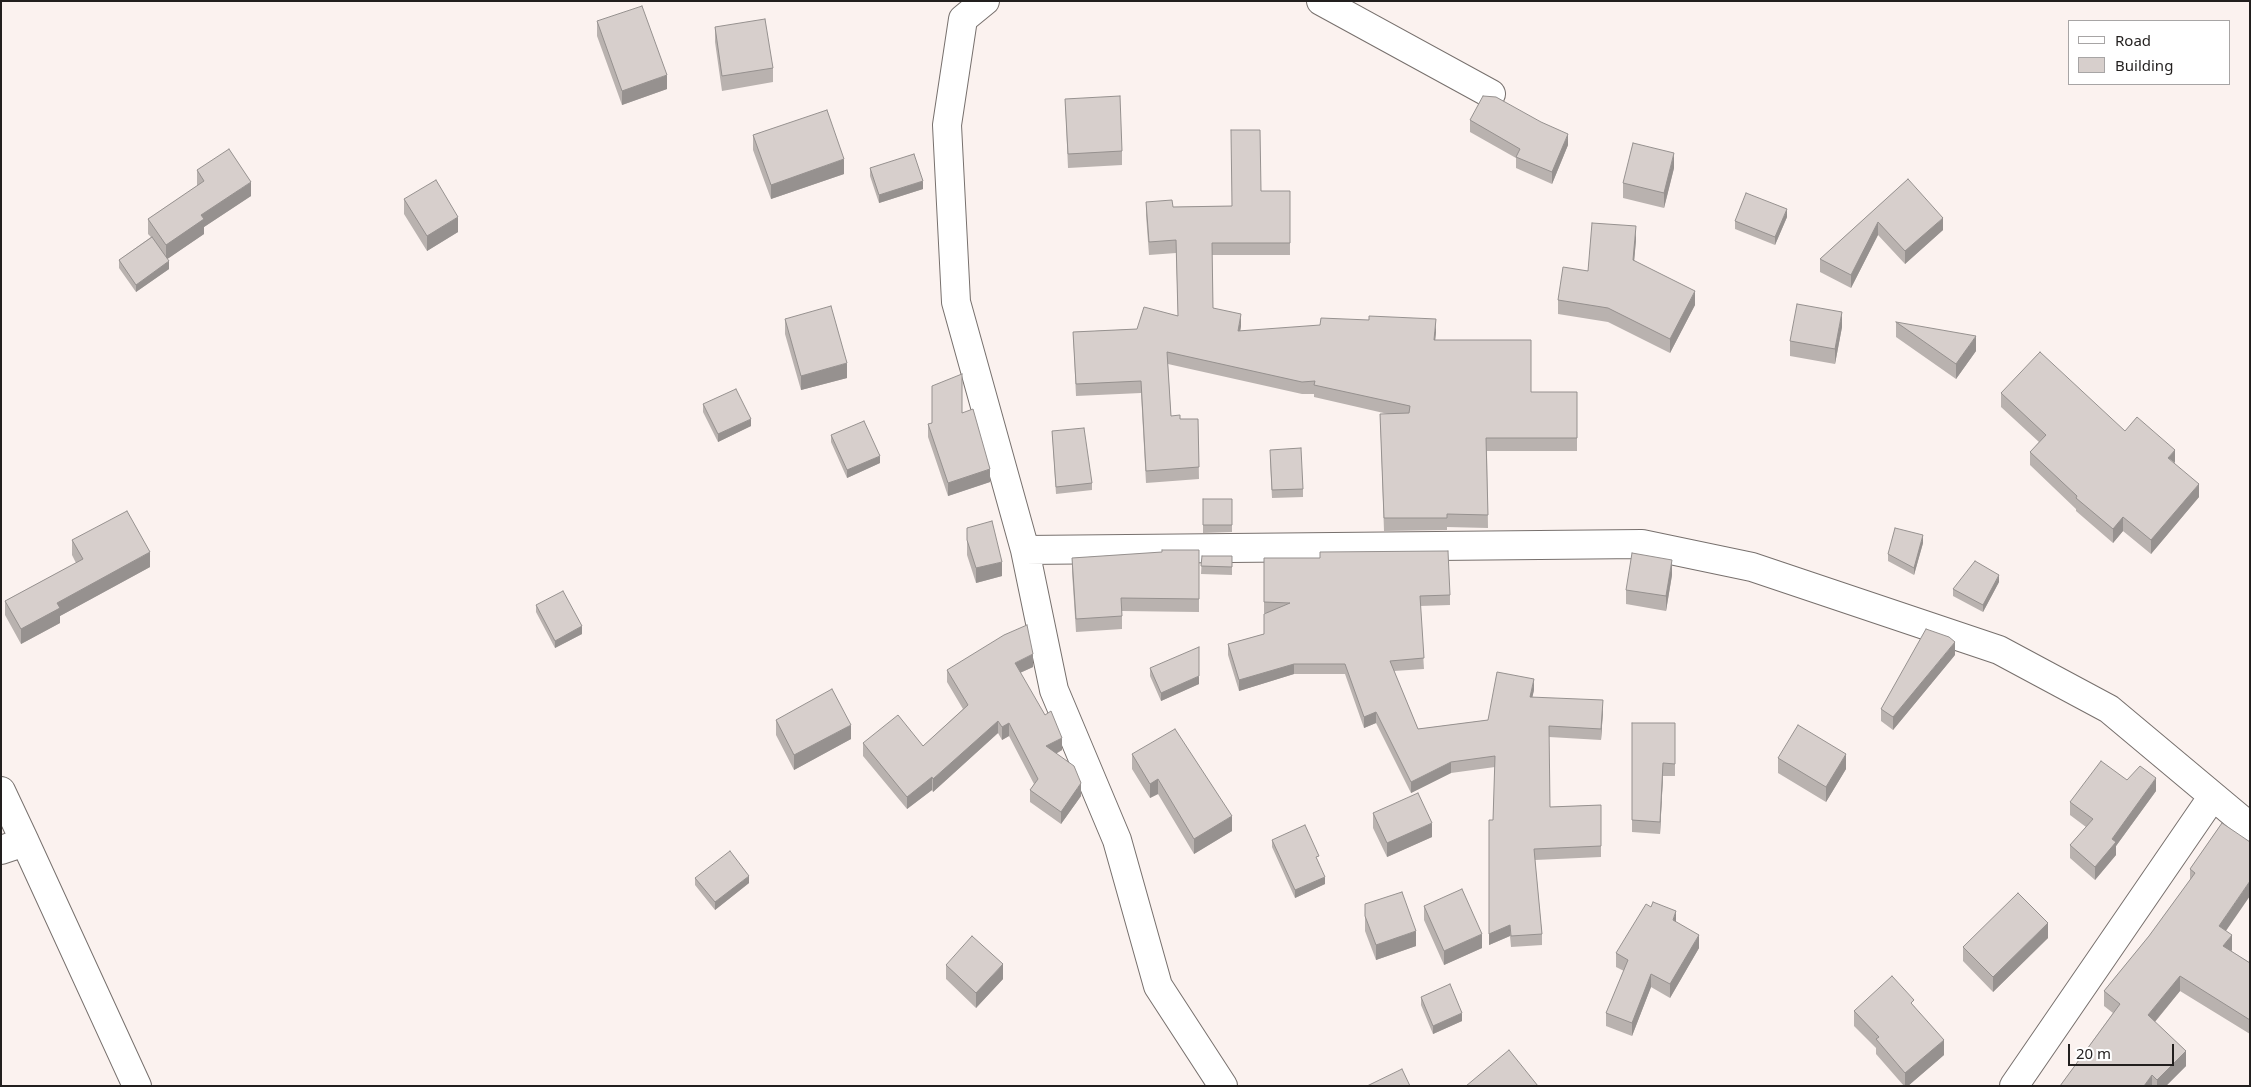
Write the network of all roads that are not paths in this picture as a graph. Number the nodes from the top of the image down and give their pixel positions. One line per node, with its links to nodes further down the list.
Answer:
1 (985, 1): 4 (street)
2 (1321, 1): 3 (street)
3 (1491, 94)
4 (1025, 550): 6 (street); 10 (street)
5 (1, 791): 8 (street)
6 (2213, 796): 7 (street); 11 (street)
7 (2250, 827)
8 (13, 846): 9 (street)
9 (138, 1086)
10 (1223, 1086)
11 (2014, 1086)

